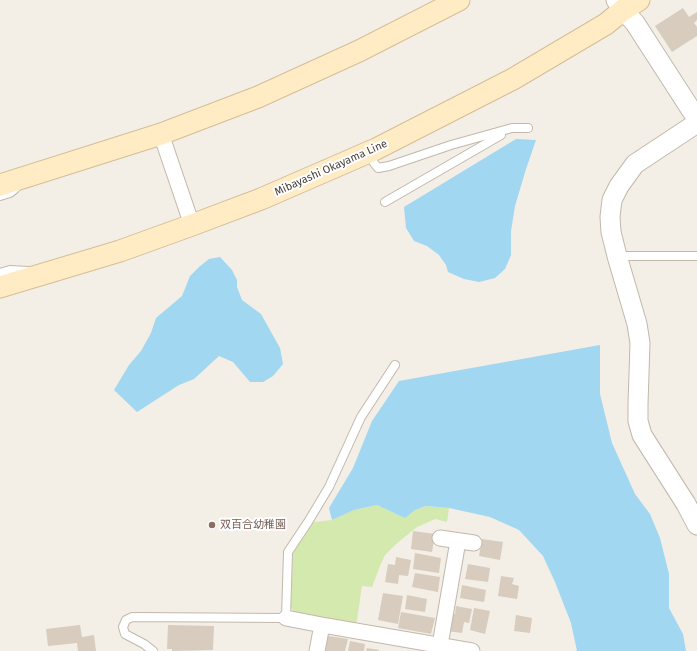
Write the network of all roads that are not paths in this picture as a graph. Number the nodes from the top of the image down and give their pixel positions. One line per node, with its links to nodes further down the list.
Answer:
1 (459, 0): 7 (main road)
2 (626, 3): 3 (street); 8 (main road, Mibayashi Okayama Line)
3 (697, 119)
4 (697, 123): 14 (street)
5 (512, 128): 6 (lane); 8 (lane); 12 (lane)
6 (528, 128)
7 (161, 134): 9 (main road); 13 (street)
8 (369, 152): 13 (main road, Mibayashi Okayama Line)
9 (33, 175): 10 (main road); 11 (lane)
10 (0, 185)
11 (0, 196)
12 (385, 202)
13 (192, 225): 17 (main road, Mibayashi Okayama Line)
14 (617, 256): 15 (lane); 20 (street)
15 (697, 256)
16 (0, 273): 17 (lane)
17 (50, 273): 18 (main road, Mibayashi Okayama Line)
18 (0, 287)
19 (395, 365): 24 (lane)
20 (697, 525)
21 (440, 538): 22 (street)
22 (458, 541): 23 (street); 26 (street)
23 (474, 543)
24 (286, 618): 25 (street); 27 (lane)
25 (322, 625): 26 (street); 28 (street)
26 (440, 645): 29 (street)
27 (152, 651)
28 (317, 651)
29 (472, 651)

